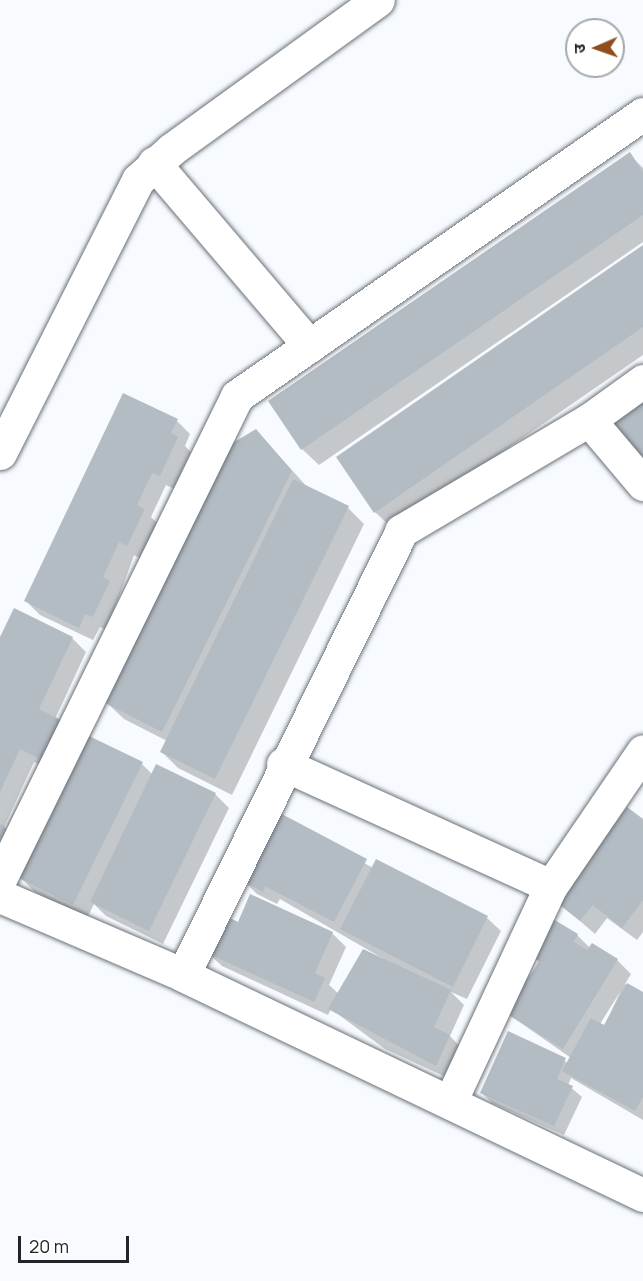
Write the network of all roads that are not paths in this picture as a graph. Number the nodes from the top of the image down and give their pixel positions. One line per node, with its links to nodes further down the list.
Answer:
1 (378, 0): 3 (street)
2 (643, 115): 4 (street)
3 (154, 163): 4 (street); 6 (street)
4 (310, 346): 12 (street)
5 (643, 381): 7 (street)
6 (11, 405): 8 (street)
7 (589, 420): 9 (street); 11 (street)
8 (0, 453)
9 (643, 484)
10 (643, 751): 13 (street)
11 (283, 764): 13 (street); 15 (street)
12 (0, 879)
13 (551, 886): 16 (street)
14 (0, 896): 15 (street)
15 (183, 975): 16 (street)
16 (452, 1100): 17 (street)
17 (643, 1195)

